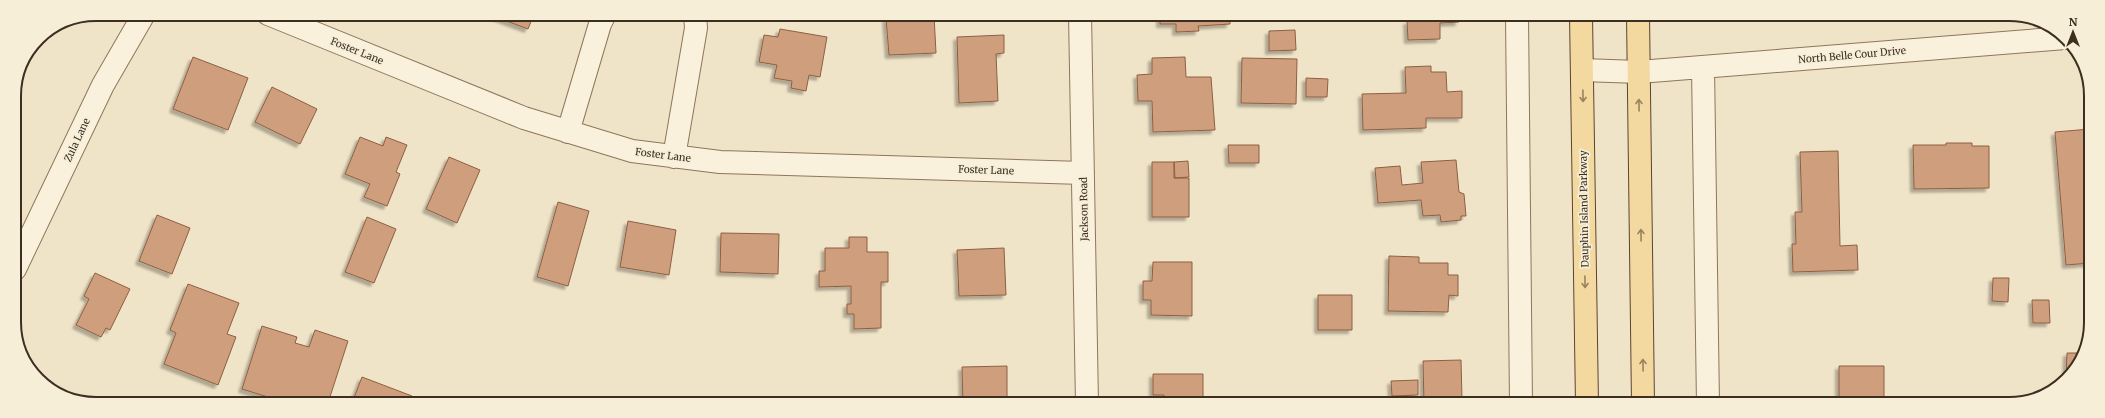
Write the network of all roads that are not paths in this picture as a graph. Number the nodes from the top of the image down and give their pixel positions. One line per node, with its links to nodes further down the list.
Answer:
1 (140, 21): 16 (street, Zula Lane)
2 (285, 21): 13 (street, Foster Lane)
3 (602, 21): 13 (street)
4 (696, 21): 14 (street)
5 (1080, 21): 15 (street, Jackson Road)
6 (1517, 21): 18 (street)
7 (1581, 21): 11 (main road, Dauphin Island Parkway)
8 (1638, 21): 12 (main road)
9 (2053, 39): 10 (street, North Belle Cour Drive)
10 (1704, 67): 12 (street, North Belle Cour Drive); 21 (street)
11 (1582, 70): 12 (street, North Belle Cour Drive); 19 (main road, Dauphin Island Parkway, one-way to 19)
12 (1639, 72): 20 (main road, one-way to 12)
13 (568, 132): 14 (street, Foster Lane)
14 (674, 156): 15 (street, Foster Lane)
15 (1083, 173): 17 (street, Jackson Road)
16 (21, 256)
17 (1087, 397)
18 (1521, 397)
19 (1587, 397)
20 (1643, 397)
21 (1708, 397)

